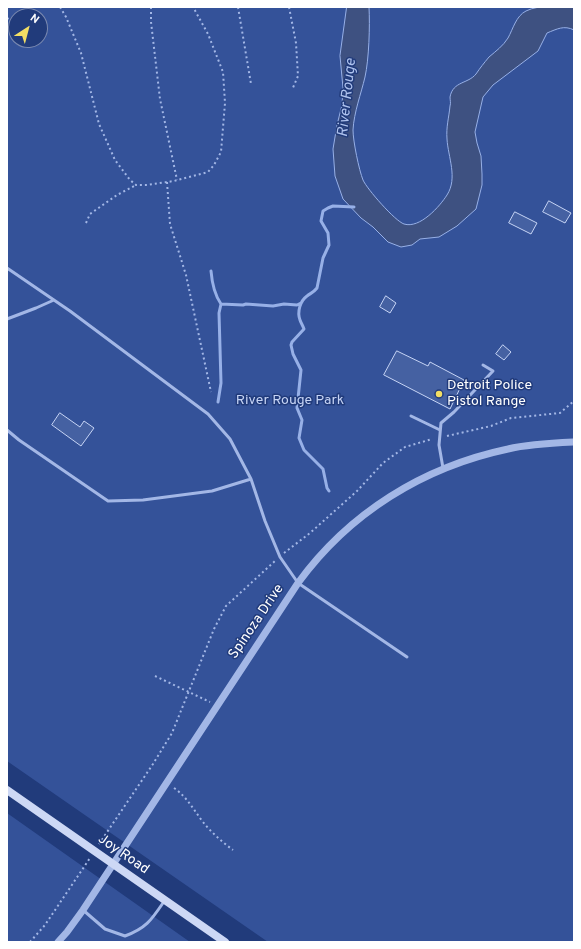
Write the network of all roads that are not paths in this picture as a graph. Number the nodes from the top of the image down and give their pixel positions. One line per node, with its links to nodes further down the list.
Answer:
1 (7, 268): 2 (lane)
2 (54, 300): 3 (lane); 10 (lane)
3 (7, 318)
4 (483, 366): 7 (lane)
5 (412, 416): 7 (lane)
6 (7, 430): 10 (lane)
7 (440, 430): 9 (lane)
8 (574, 442): 9 (street, Spinoza Drive)
9 (443, 468): 11 (street, Spinoza Drive)
10 (251, 479): 11 (lane)
11 (298, 584): 12 (lane); 14 (street, Spinoza Drive)
12 (407, 657)
13 (7, 790): 14 (main road, Joy Road)
14 (113, 864): 15 (main road, Joy Road); 16 (street, Spinoza Drive)
15 (165, 900): 16 (lane); 18 (main road, Joy Road)
16 (83, 910): 17 (street, Spinoza Drive)
17 (58, 942)
18 (225, 942)

